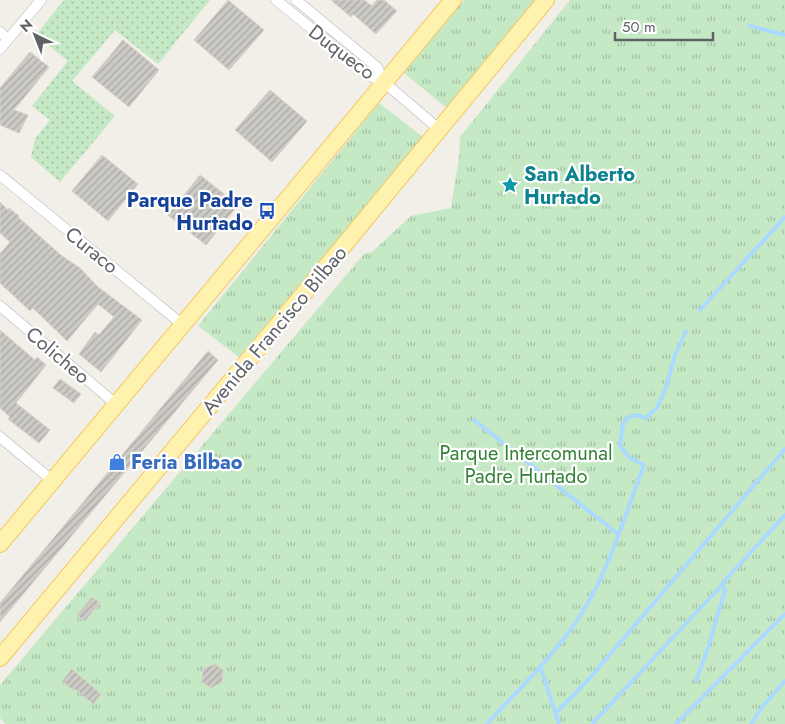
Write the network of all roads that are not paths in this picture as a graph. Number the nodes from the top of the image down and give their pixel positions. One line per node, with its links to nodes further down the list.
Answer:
1 (41, 0): 7 (street)
2 (276, 0): 9 (street, Duqueco)
3 (296, 0): 9 (street, Duqueco)
4 (453, 0): 9 (main road)
5 (546, 0): 10 (main road, Avenida Francisco Bilbao)
6 (0, 32): 7 (street)
7 (8, 39): 8 (street)
8 (0, 50)
9 (385, 83): 10 (street, Duqueco); 13 (main road)
10 (440, 130): 18 (main road, Avenida Francisco Bilbao)
11 (0, 175): 13 (street, Curaco)
12 (0, 306): 14 (street, Colicheo)
13 (184, 325): 14 (main road)
14 (117, 404): 16 (main road)
15 (0, 437): 16 (street)
16 (53, 481): 17 (main road)
17 (0, 544)
18 (0, 658)

